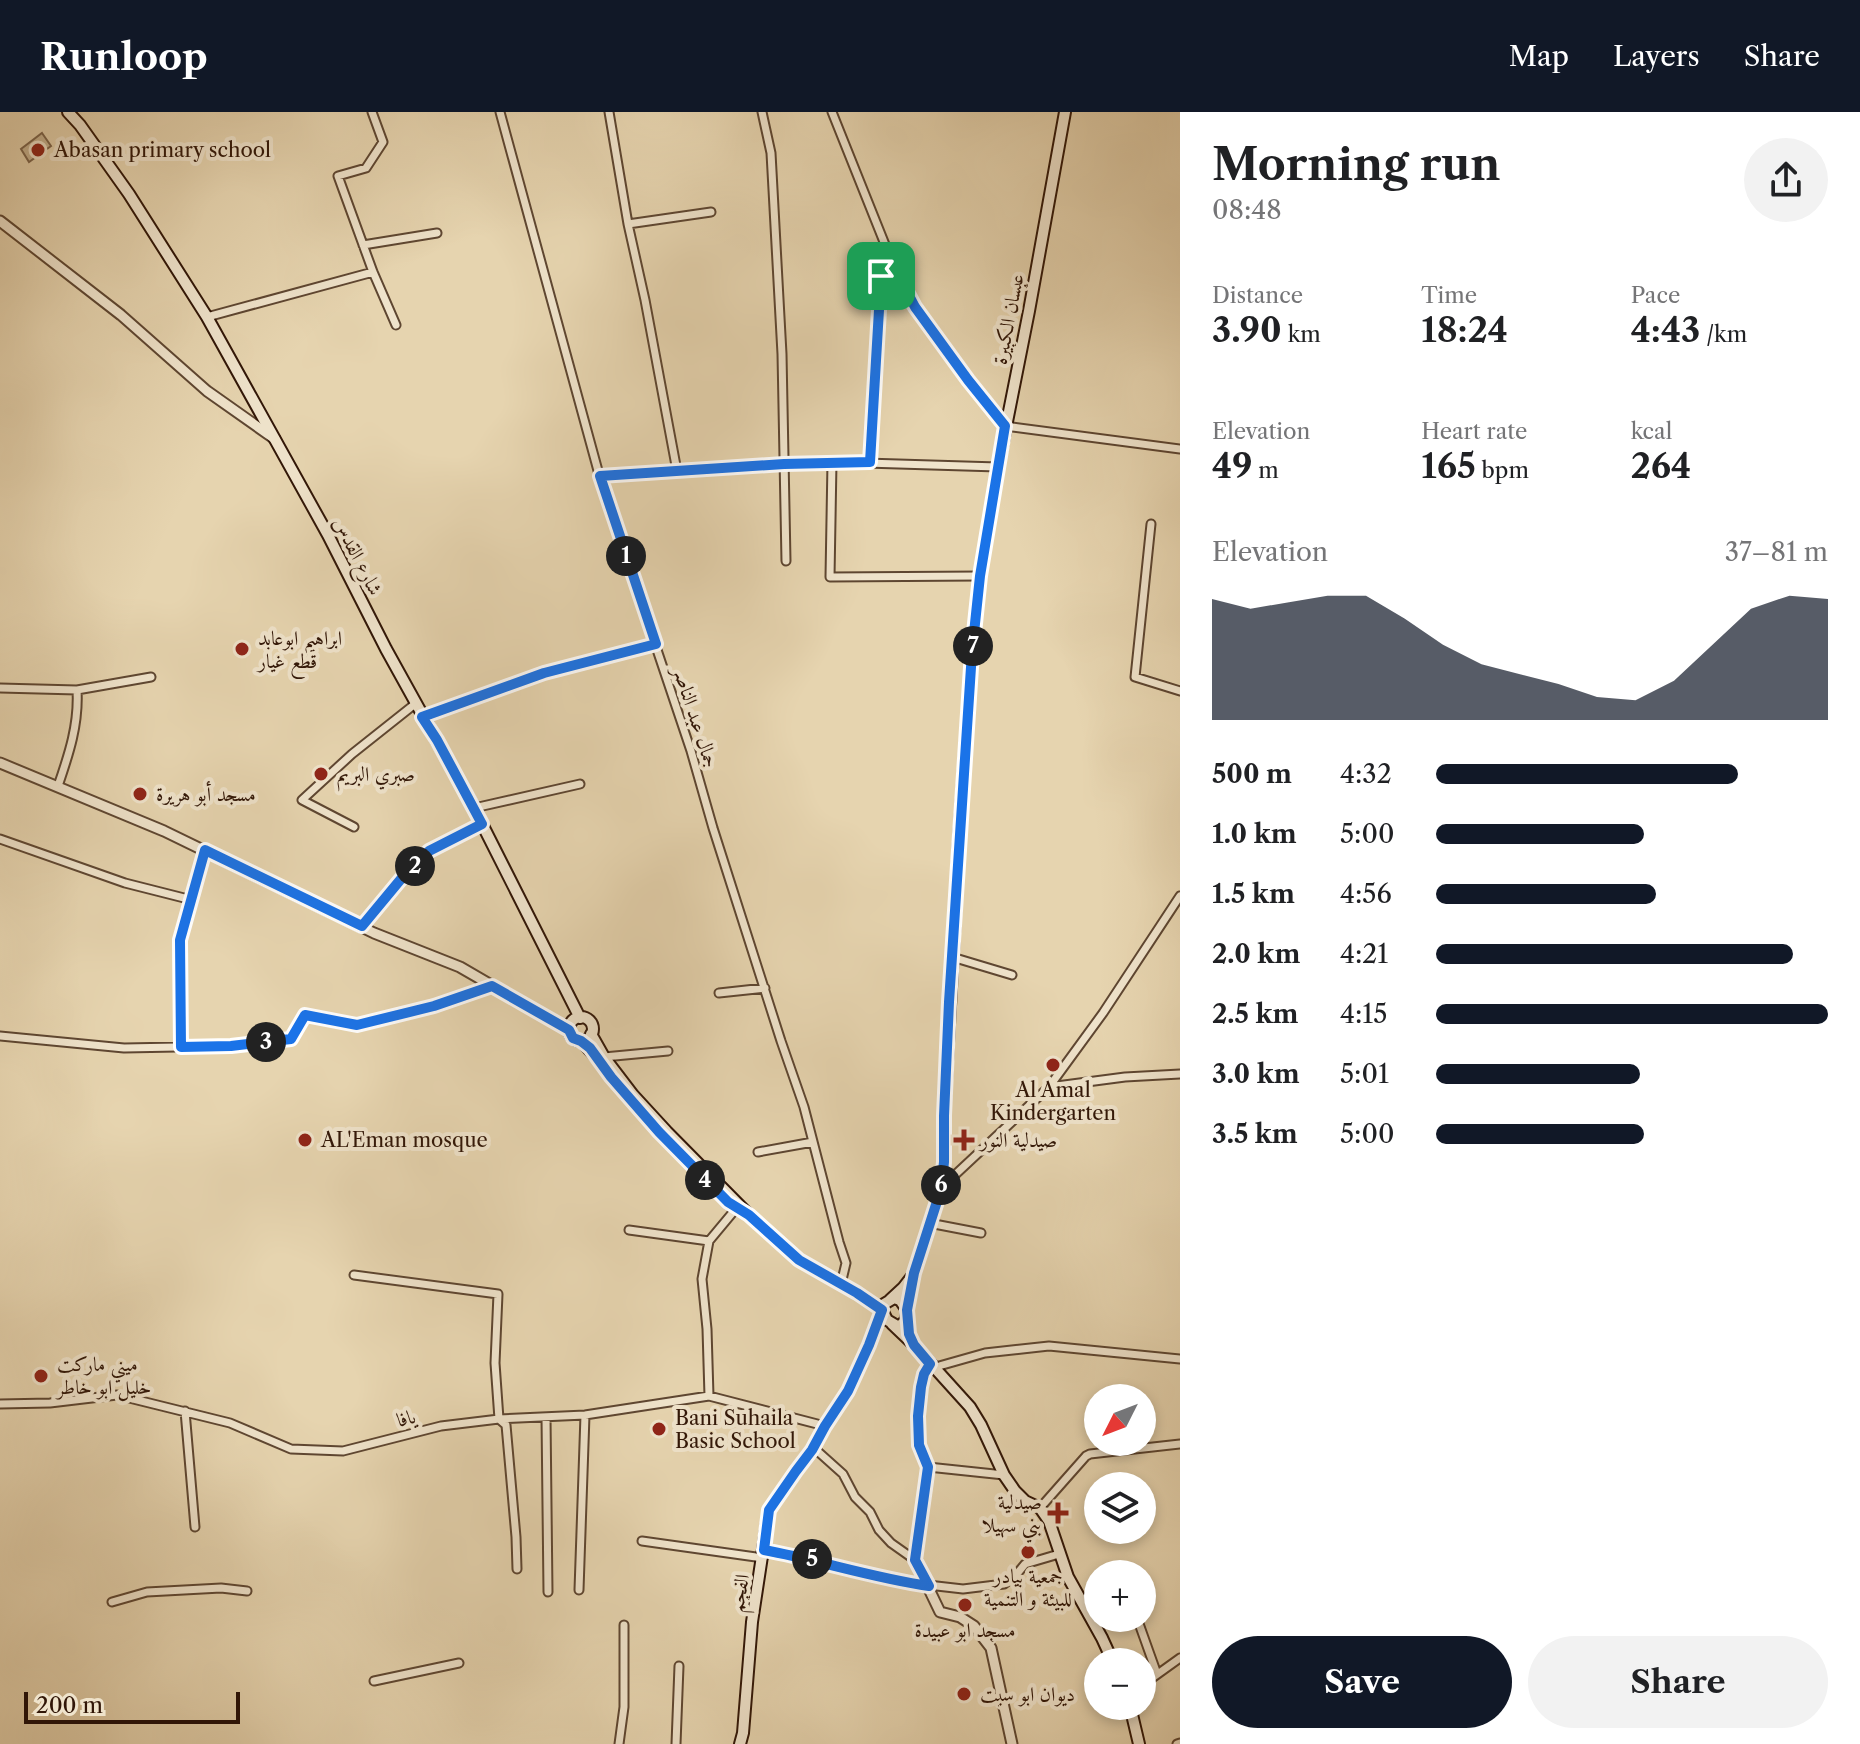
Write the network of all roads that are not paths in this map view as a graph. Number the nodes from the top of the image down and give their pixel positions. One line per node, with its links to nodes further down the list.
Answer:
1 (68, 112): 9 (main road)
2 (75, 112): 9 (main road)
3 (372, 112): 14 (street)
4 (500, 112): 27 (street, جمال عبد الناصر)
5 (609, 112): 12 (street)
6 (762, 112): 24 (street)
7 (832, 112): 15 (street)
8 (1065, 112): 19 (main road, عبسان الكبيرة)
9 (80, 125): 17 (main road, شارع القدس)
10 (711, 212): 12 (street)
11 (0, 221): 20 (street)
12 (628, 224): 26 (street)
13 (437, 233): 14 (street)
14 (363, 245): 16 (street)
15 (894, 267): 19 (street); 23 (street)
16 (373, 272): 17 (street); 18 (street)
17 (207, 317): 20 (main road, شارع القدس)
18 (396, 325)
19 (1005, 426): 21 (street); 25 (main road, عبسان الكبيرة)
20 (275, 439): 36 (main road, شارع القدس)
21 (1180, 449)
22 (832, 462): 23 (street); 24 (street); 30 (street)
23 (870, 462): 25 (street)
24 (784, 464): 26 (street); 29 (street)
25 (998, 467): 30 (main road, عبسان الكبيرة)
26 (677, 471): 27 (street)
27 (600, 476): 31 (street, جمال عبد الناصر)
28 (1151, 524): 35 (street)
29 (786, 561)
30 (980, 576): 49 (main road, عبسان الكبيرة)
31 (656, 644): 37 (street); 52 (street, جمال عبد الناصر)
32 (151, 677): 34 (street)
33 (0, 688): 34 (street)
34 (77, 690): 40 (street)
35 (1180, 691)
36 (415, 704): 37 (main road, شارع القدس); 43 (street)
37 (422, 717): 41 (main road, شارع القدس)
38 (0, 763): 40 (street)
39 (580, 784): 41 (street)
40 (58, 786): 45 (street)
41 (474, 808): 42 (main road, شارع القدس)
42 (482, 824): 48 (street); 54 (main road, شارع القدس)
43 (354, 827)
44 (0, 839): 47 (street)
45 (205, 850): 47 (street); 48 (street)
46 (1180, 896): 62 (street)
47 (192, 900): 58 (street)
48 (362, 926): 51 (street)
49 (952, 957): 50 (street); 65 (main road, عبسان الكبيرة)
50 (1012, 975)
51 (492, 986): 55 (street); 58 (street)
52 (765, 988): 53 (street); 63 (street, جمال عبد الناصر)
53 (719, 993)
54 (580, 1018): 55 (main road); 57 (main road)
55 (569, 1030): 57 (main road)
56 (0, 1036): 58 (street)
57 (586, 1038): 60 (main road); 66 (main road)
58 (181, 1047)
59 (668, 1051): 60 (street)
60 (604, 1057): 66 (main road)
61 (1180, 1074): 62 (street)
62 (1049, 1087): 65 (street)
63 (813, 1142): 64 (street); 73 (street, جمال عبد الناصر)
64 (758, 1152)
65 (941, 1189): 67 (main road, عبسان الكبيرة)
66 (738, 1206): 70 (street); 73 (main road)
67 (929, 1223): 69 (street); 71 (main road, عبسان الكبيرة)
68 (629, 1230): 70 (street)
69 (981, 1233)
70 (709, 1241): 81 (street)
71 (914, 1273): 74 (main road); 75 (main road, عبسان الكبيرة)
72 (354, 1275): 86 (street)
73 (841, 1284): 74 (main road)
74 (886, 1304): 75 (main road); 76 (main road); 77 (main road, الفجم)
75 (908, 1312): 76 (main road); 78 (main road)
76 (891, 1323): 77 (main road); 78 (main road)
77 (874, 1333): 87 (main road, الفجم)
78 (914, 1345): 80 (main road)
79 (1180, 1359): 80 (street)
80 (932, 1363): 90 (street); 91 (main road); 92 (main road)
81 (709, 1396): 84 (street, يافا); 87 (street, يافا)
82 (0, 1404): 83 (street, يافا)
83 (185, 1411): 86 (street, يافا); 93 (street)
84 (585, 1415): 85 (street, يافا); 100 (street)
85 (546, 1417): 86 (street, يافا); 102 (street)
86 (499, 1419): 98 (street)
87 (825, 1426): 89 (main road, الفجم)
88 (1180, 1444): 92 (street)
89 (814, 1448): 95 (main road, الفجم); 97 (street)
90 (928, 1467): 91 (street); 97 (street)
91 (1004, 1475): 92 (main road)
92 (1041, 1506): 96 (main road); 107 (main road)
93 (195, 1527)
94 (642, 1541): 95 (street)
95 (763, 1554): 99 (street); 117 (main road, الفجم)
96 (1059, 1554): 99 (street); 106 (main road)
97 (915, 1560): 99 (street)
98 (517, 1569)
99 (929, 1586): 118 (street)
100 (579, 1590)
101 (247, 1591): 103 (street)
102 (548, 1592)
103 (112, 1602)
104 (624, 1625): 115 (street)
105 (1142, 1632): 111 (street)
106 (1108, 1648)
107 (1112, 1648)
108 (1180, 1658): 111 (street)
109 (459, 1663): 112 (street)
110 (679, 1666): 116 (street)
111 (1157, 1674)
112 (374, 1681)
113 (1127, 1720): 119 (main road)
114 (1133, 1720): 120 (main road)
115 (619, 1744)
116 (676, 1744)
117 (740, 1744)
118 (1012, 1744)
119 (1132, 1744)
120 (1139, 1744)

